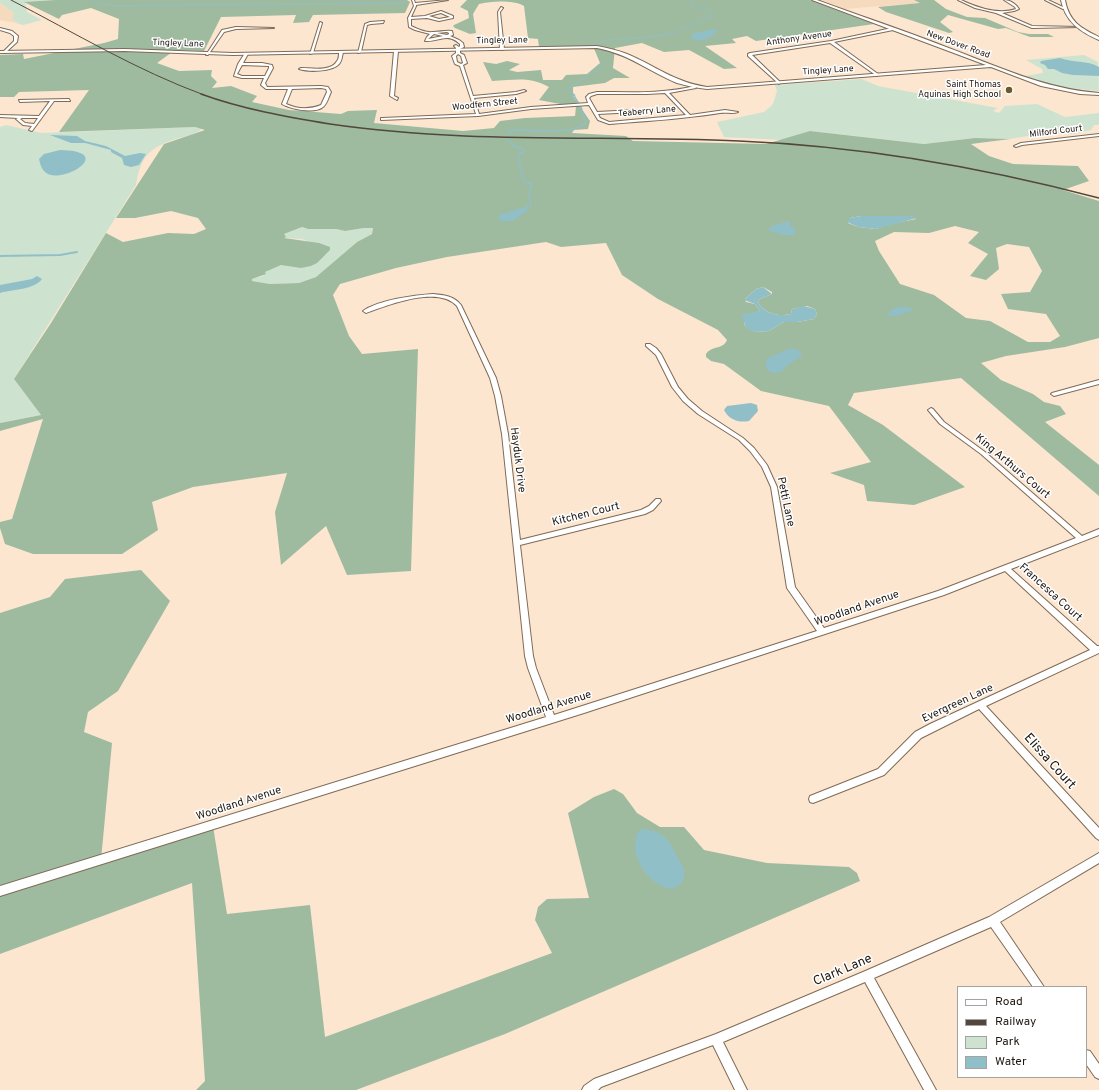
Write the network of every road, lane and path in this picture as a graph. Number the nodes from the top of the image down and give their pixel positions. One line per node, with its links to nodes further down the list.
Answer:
1 (413, 0): 9 (street)
2 (446, 0): 8 (street)
3 (814, 0): 20 (street, New Dover Road)
4 (959, 0): 12 (street)
5 (1005, 0): 12 (street)
6 (1046, 0): 11 (street)
7 (1063, 0): 11 (street)
8 (432, 1): 9 (street)
9 (415, 4): 14 (street)
10 (502, 8): 26 (street)
11 (1064, 8): 17 (street)
12 (997, 12): 17 (street)
13 (427, 17): 13 (street); 14 (street)
14 (410, 18): 21 (street)
15 (383, 22): 31 (street)
16 (321, 23): 32 (street)
17 (1078, 27): 23 (street)
18 (272, 28): 33 (street)
19 (0, 29): 29 (street)
20 (892, 29): 25 (street, Anthony Avenue); 37 (street, New Dover Road)
21 (432, 34): 22 (street); 22 (street); 22 (street)
22 (448, 37): 24 (street)
23 (1099, 38)
24 (456, 40): 27 (street); 27 (street)
25 (831, 42): 39 (street); 41 (street, Anthony Avenue)
26 (502, 49): 27 (street, Tingley Lane); 43 (street, Tingley Lane)
27 (458, 50): 28 (street, Tingley Lane); 36 (street); 36 (street)
28 (396, 51): 31 (street, Tingley Lane); 48 (street)
29 (2, 52): 33 (street, Tingley Lane)
30 (342, 52): 31 (street, Tingley Lane); 32 (street, Tingley Lane); 38 (street)
31 (360, 52)
32 (311, 53): 34 (street, Tingley Lane)
33 (207, 54): 34 (street, Tingley Lane)
34 (246, 54): 35 (street)
35 (240, 64): 40 (street); 40 (street)
36 (460, 65): 47 (street)
37 (994, 66): 39 (street, Tingley Lane); 46 (street, New Dover Road)
38 (301, 69)
39 (877, 75): 41 (street, Tingley Lane)
40 (266, 77): 42 (street)
41 (779, 83): 43 (street, Tingley Lane)
42 (290, 88): 42 (street)
43 (696, 88): 45 (street, Teaberry Lane)
44 (524, 91): 47 (street)
45 (666, 92): 52 (street, Teaberry Lane); 58 (street)
46 (1099, 94)
47 (472, 97): 56 (street)
48 (397, 99)
49 (69, 100): 51 (street)
50 (20, 101): 51 (street)
51 (52, 101): 60 (street)
52 (590, 104): 55 (street, Teaberry Lane); 56 (street, Woodfern Street)
53 (636, 111): 55 (street)
54 (736, 112): 58 (street, Teaberry Lane)
55 (596, 113): 58 (street, Teaberry Lane)
56 (478, 115): 61 (street, Woodfern Street)
57 (0, 116): 59 (street)
58 (689, 116)
59 (21, 117): 60 (street); 62 (street)
60 (40, 117): 62 (street)
61 (382, 119)
62 (35, 126): 63 (street)
63 (31, 130)
64 (1099, 135): 65 (street, Milford Court)
65 (1016, 146)
66 (366, 311): 74 (street, Hayduk Drive)
67 (648, 345): 76 (street, Petti Lane)
68 (1099, 382): 69 (street)
69 (1054, 394)
70 (931, 410): 73 (street, King Arthurs Court)
71 (658, 501): 74 (street, Kitchen Court)
72 (1099, 532): 73 (street, Woodland Avenue)
73 (1081, 539): 75 (street, Woodland Avenue)
74 (517, 543): 79 (street, Hayduk Drive)
75 (1006, 568): 76 (street, Woodland Avenue); 77 (street, Francesca Court)
76 (822, 632): 79 (street, Woodland Avenue)
77 (1098, 649): 78 (street, Evergreen Lane)
78 (981, 706): 80 (street, Evergreen Lane); 81 (street, Elissa Court)
79 (551, 718): 83 (street, Woodland Avenue)
80 (813, 798)
81 (1099, 835)
82 (1099, 858): 84 (street, Clark Lane)
83 (0, 891)
84 (993, 921): 85 (street, Clark Lane); 86 (street)
85 (867, 976): 87 (street, Clark Lane); 92 (street)
86 (1038, 986)
87 (716, 1038): 90 (street, Clark Lane); 91 (street)
88 (1087, 1056): 89 (street)
89 (1099, 1074)
90 (588, 1090)
91 (741, 1090)
92 (930, 1090)

